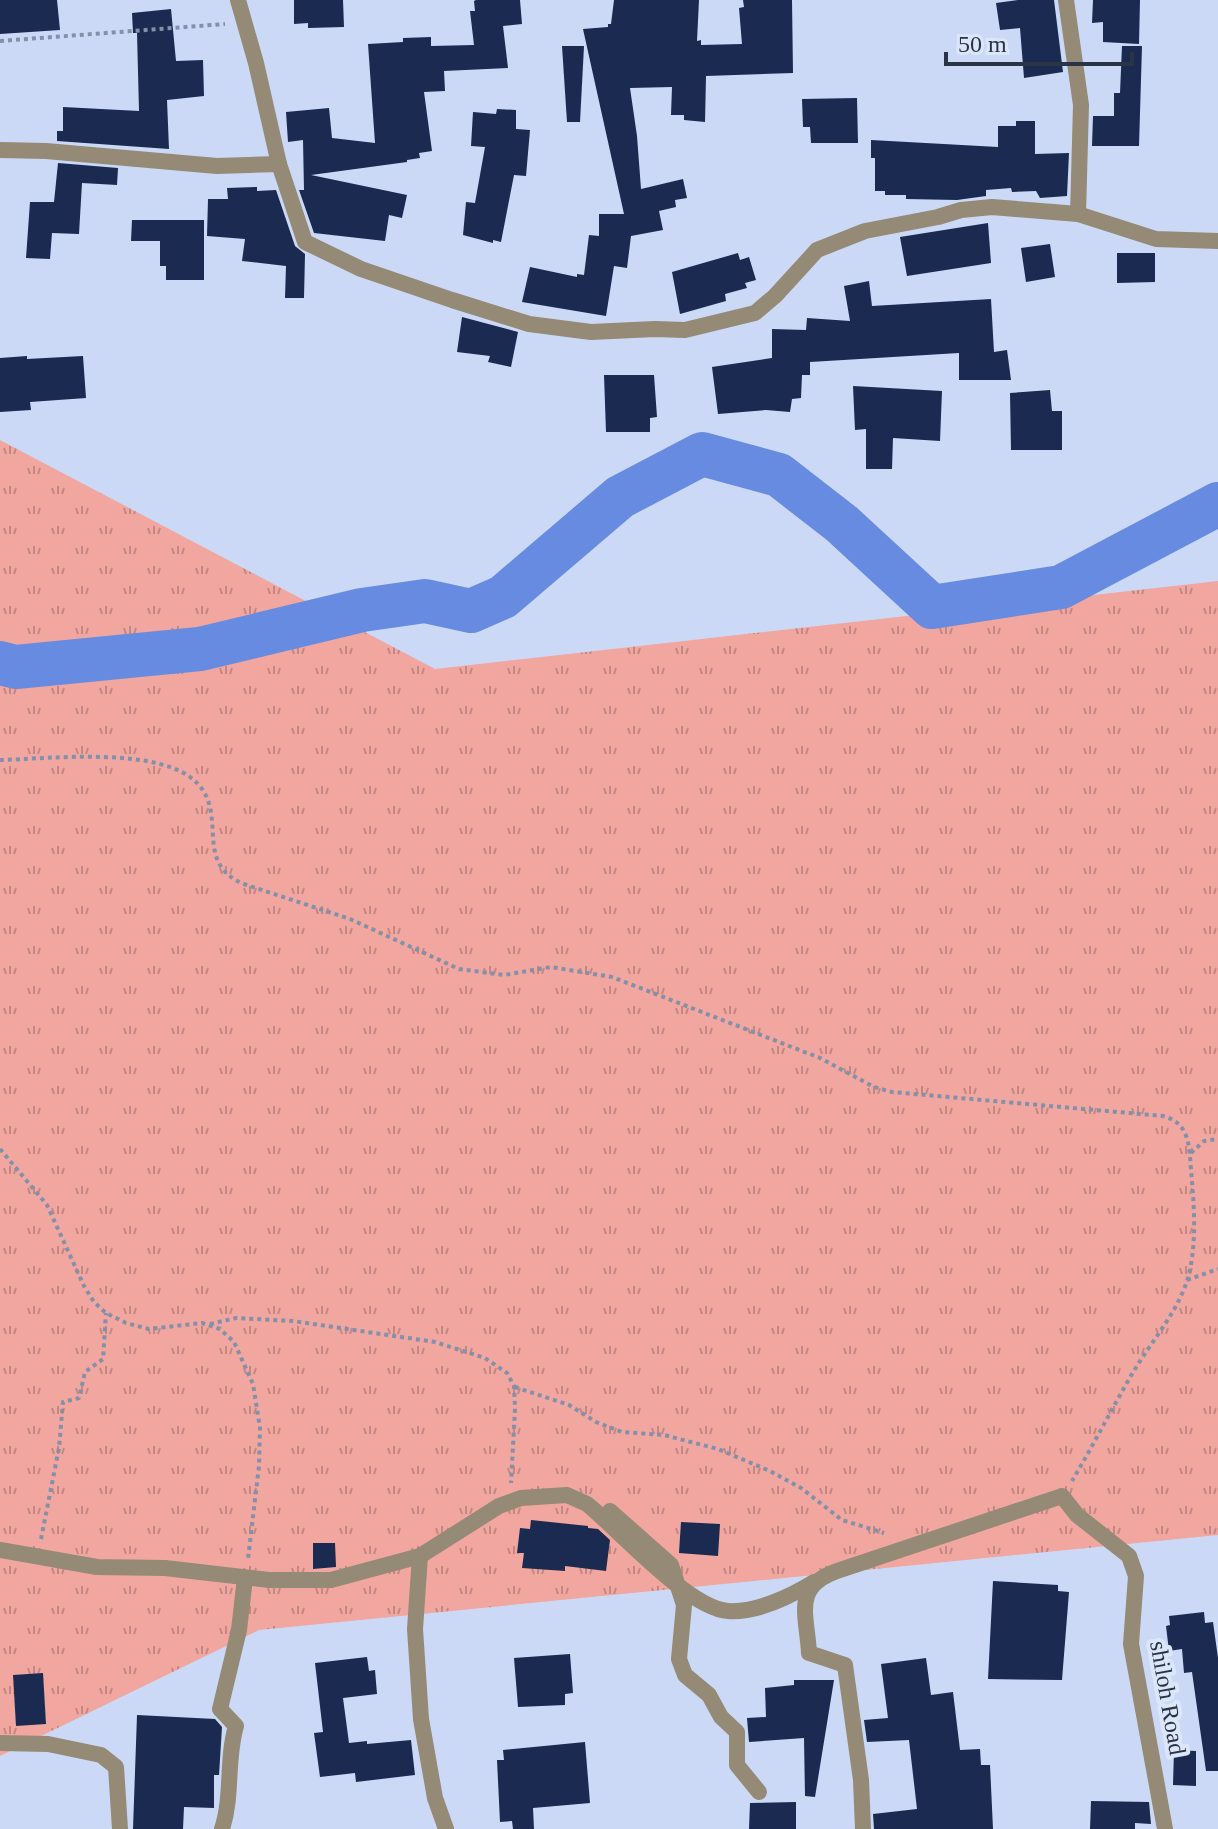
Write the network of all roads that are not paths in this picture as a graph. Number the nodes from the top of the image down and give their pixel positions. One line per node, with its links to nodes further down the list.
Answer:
1 (238, 0): 4 (street)
2 (1066, 0): 5 (street)
3 (0, 150): 4 (street)
4 (279, 164): 5 (street)
5 (1078, 214): 6 (street)
6 (1218, 241)
7 (0, 1550): 9 (street)
8 (420, 1556): 9 (street); 11 (street); 16 (street)
9 (245, 1578): 15 (street)
10 (814, 1581): 11 (street); 17 (street); 18 (street, shiloh Road)
11 (675, 1583): 13 (street)
12 (0, 1743): 14 (street)
13 (759, 1792)
14 (120, 1829)
15 (222, 1829)
16 (446, 1829)
17 (863, 1829)
18 (1165, 1829)

